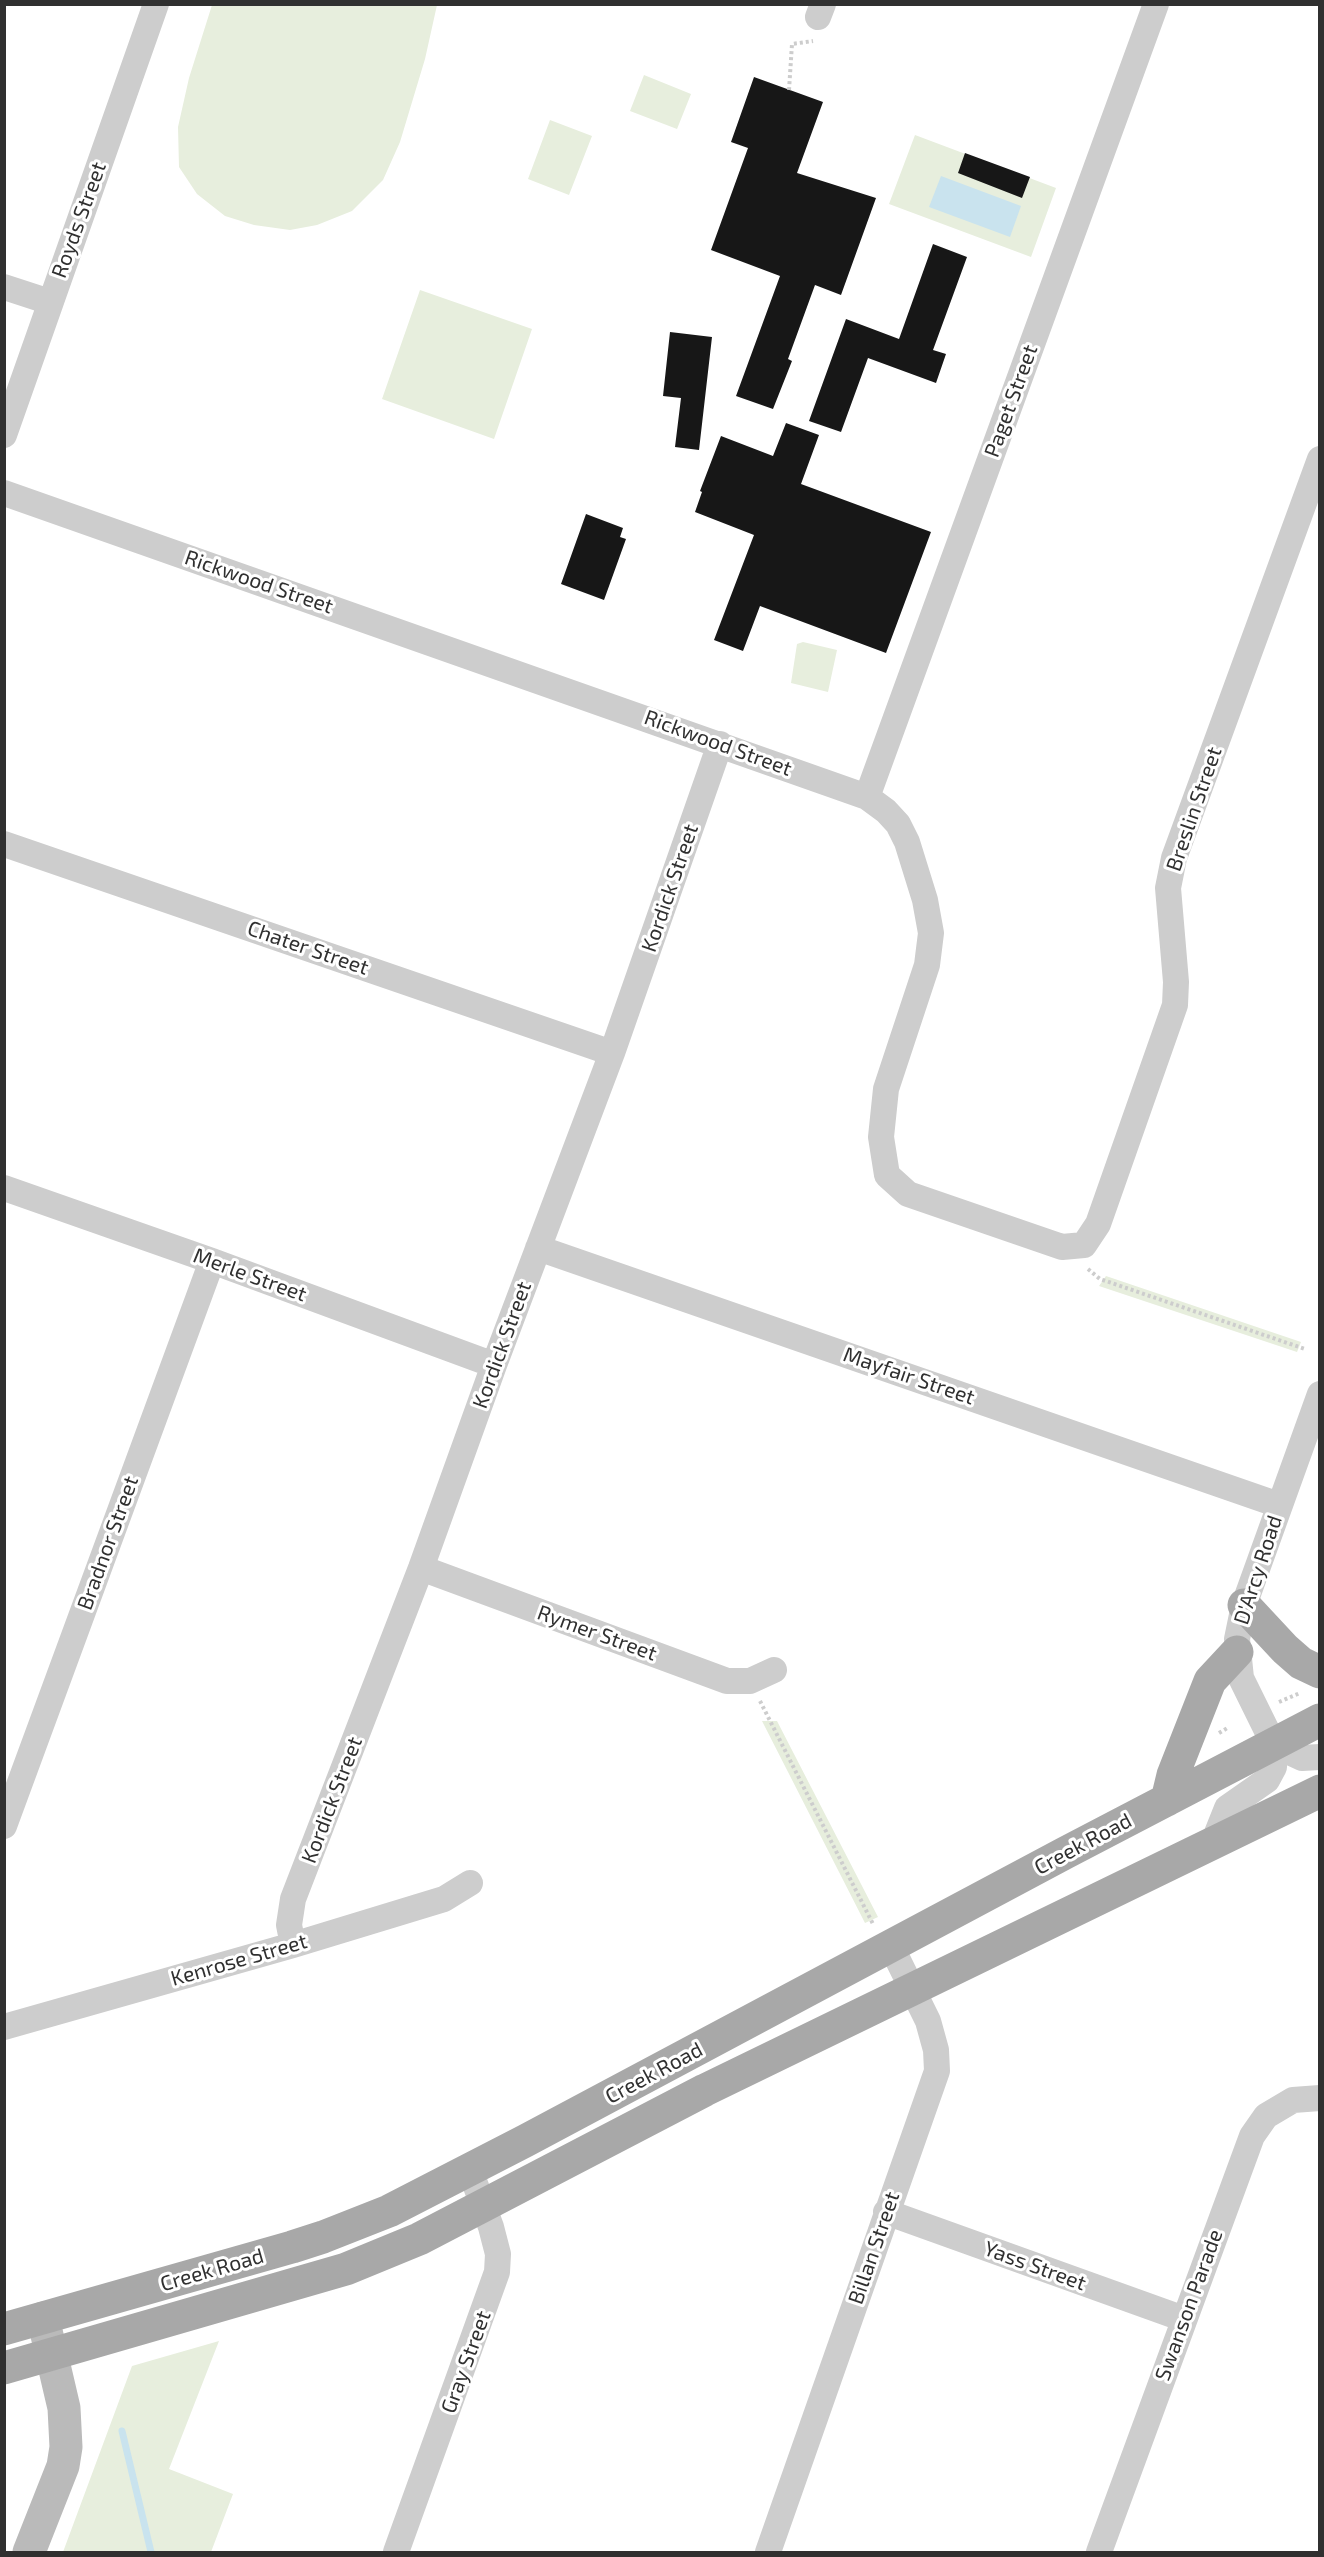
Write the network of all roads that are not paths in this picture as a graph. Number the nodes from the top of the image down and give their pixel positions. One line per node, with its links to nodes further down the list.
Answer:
1 (156, 4): 4 (street, Royds Street)
2 (1156, 4): 9 (street, Paget Street)
3 (4, 287): 4 (street)
4 (50, 302): 5 (street, Royds Street)
5 (4, 435)
6 (1320, 459): 13 (street, Breslin Street)
7 (4, 493): 8 (street, Rickwood Street)
8 (720, 744): 9 (street, Rickwood Street); 11 (street, Kordick Street)
9 (867, 797): 13 (street, Rickwood Street)
10 (4, 844): 11 (street, Chater Street)
11 (612, 1053): 14 (street, Kordick Street)
12 (4, 1188): 15 (street, Merle Street)
13 (1062, 1247)
14 (538, 1248): 16 (street, Kordick Street); 18 (street, Mayfair Street)
15 (212, 1261): 16 (street, Merle Street); 29 (street, Bradnor Street)
16 (494, 1365): 19 (street, Kordick Street)
17 (1320, 1394): 18 (street, D'Arcy Road)
18 (1279, 1505): 20 (street, D'Arcy Road)
19 (421, 1568): 22 (street, Rymer Street); 32 (street, Kordick Street)
20 (1244, 1605): 21 (street, D'Arcy Road); 23 (main road)
21 (1237, 1652): 25 (street, D'Arcy Road); 28 (main road)
22 (774, 1670)
23 (1320, 1672)
24 (1320, 1720): 25 (main road, Creek Road)
25 (1274, 1744): 26 (street); 28 (main road, Creek Road); 30 (street)
26 (1320, 1757)
27 (1320, 1791): 30 (main road, Creek Road)
28 (1167, 1800): 33 (main road, Creek Road)
29 (4, 1826)
30 (1213, 1843): 34 (main road, Creek Road)
31 (470, 1883): 32 (street, Kenrose Street)
32 (293, 1945): 35 (street, Kenrose Street)
33 (891, 1946): 34 (street, Billan Street); 37 (main road, Creek Road)
34 (912, 1987): 38 (main road, Creek Road); 39 (street, Billan Street)
35 (4, 2027)
36 (1320, 2098): 41 (street, Swanson Parade)
37 (470, 2170): 38 (street, Gray Street); 40 (main road, Creek Road)
38 (484, 2205): 43 (main road, Creek Road); 46 (street, Gray Street)
39 (886, 2212): 41 (street, Yass Street); 47 (street, Billan Street)
40 (43, 2318): 42 (main road, Creek Road); 43 (street)
41 (1184, 2319): 48 (street, Swanson Parade)
42 (4, 2329)
43 (52, 2354): 44 (main road, Creek Road); 45 (street)
44 (4, 2368)
45 (29, 2553)
46 (396, 2553)
47 (768, 2553)
48 (1099, 2553)

